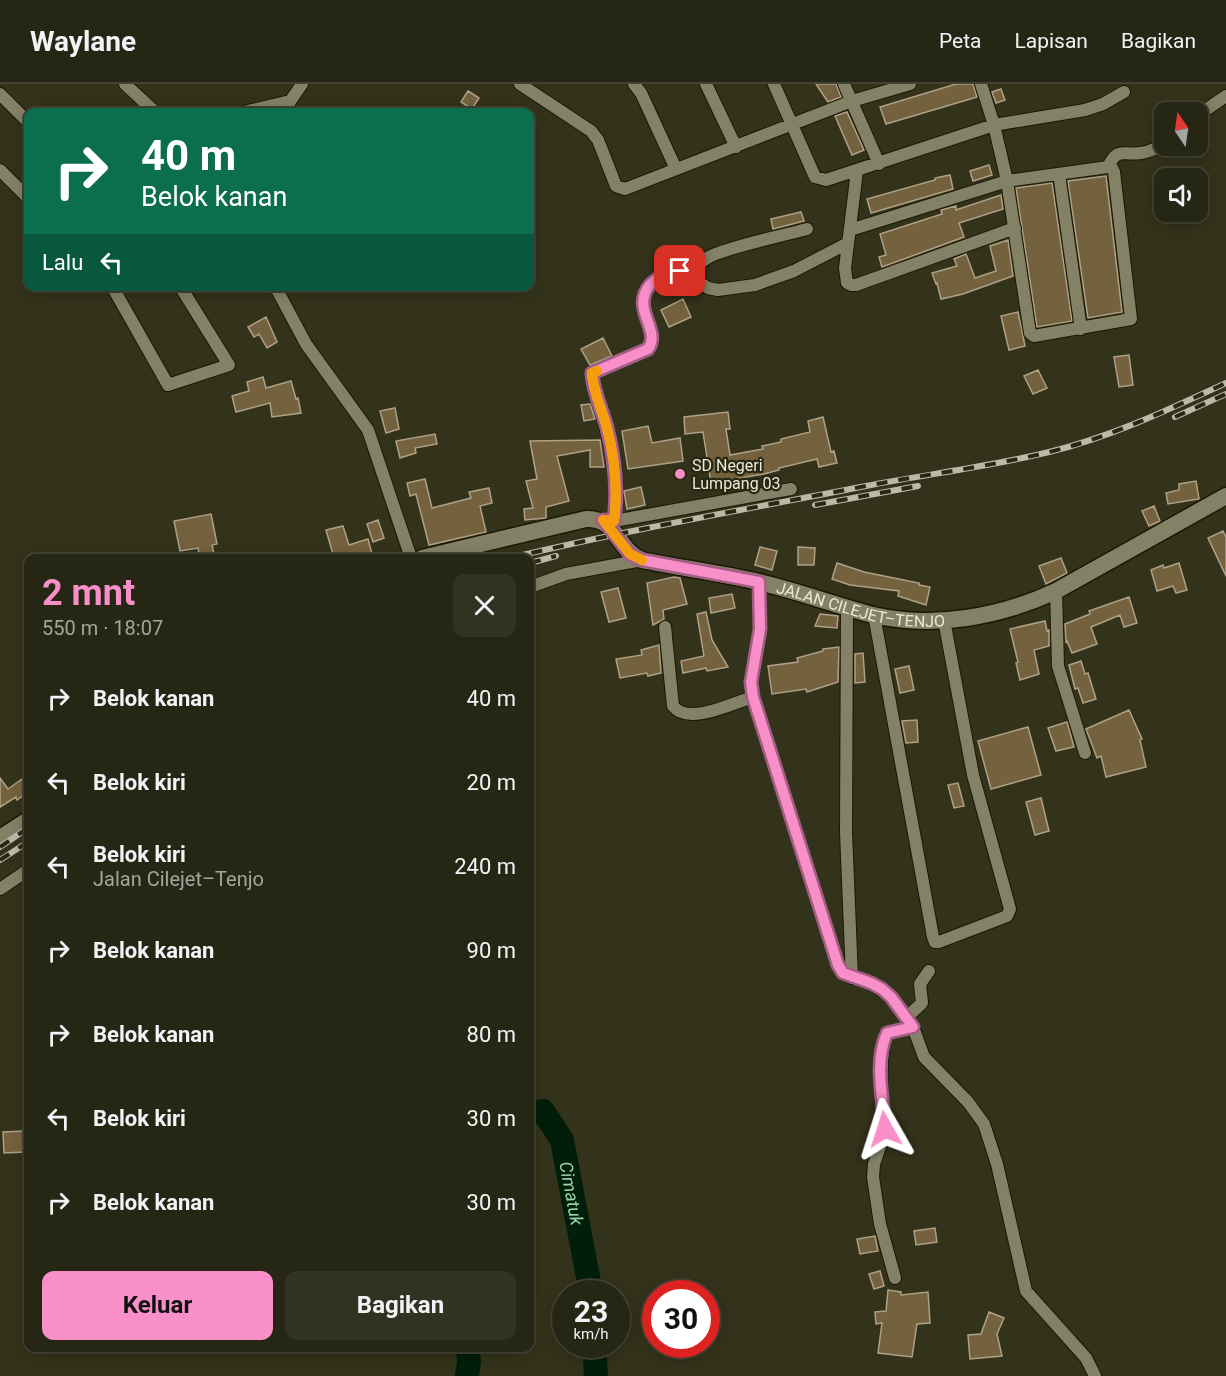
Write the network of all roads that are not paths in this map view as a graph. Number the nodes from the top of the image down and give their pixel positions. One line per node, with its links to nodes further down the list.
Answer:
1 (125, 84): 15 (street)
2 (302, 84): 13 (street)
3 (520, 84): 27 (street)
4 (634, 84): 27 (street)
5 (706, 84): 22 (street)
6 (774, 84): 21 (street)
7 (844, 84): 14 (street)
8 (910, 84): 14 (street)
9 (981, 84): 20 (street)
10 (1124, 92): 20 (street)
11 (0, 94): 19 (street)
12 (1226, 96): 18 (street)
13 (290, 101): 16 (street); 17 (street)
14 (852, 101): 21 (street); 24 (street)
15 (151, 108)
16 (261, 108)
17 (286, 108)
18 (1208, 108)
19 (24, 118)
20 (994, 125): 24 (street); 30 (street)
21 (792, 126): 22 (street); 28 (street)
22 (736, 147): 27 (street)
23 (1154, 149): 25 (street)
24 (879, 164): 28 (street)
25 (1108, 167): 29 (street); 39 (street)
26 (0, 170): 31 (street)
27 (676, 170)
28 (857, 171): 34 (street)
29 (1059, 174): 30 (street); 39 (street)
30 (1007, 181): 32 (street); 34 (street)
31 (24, 194)
32 (1015, 228): 34 (street); 39 (street)
33 (807, 229): 35 (street)
34 (849, 236): 35 (street)
35 (688, 270): 42 (street)
36 (115, 291): 37 (street)
37 (183, 291)
38 (278, 291): 43 (street)
39 (1081, 329)
40 (791, 489): 42 (street)
41 (1226, 496): 48 (main road, JALAN CILEJET–TENJO)
42 (608, 520): 44 (main road); 45 (main road, JALAN CILEJET–TENJO)
43 (410, 554)
44 (439, 554)
45 (642, 560): 46 (main road, JALAN CILEJET–TENJO); 47 (street)
46 (759, 582): 49 (main road, JALAN CILEJET–TENJO); 53 (street)
47 (534, 586)
48 (1056, 591): 51 (main road, JALAN CILEJET–TENJO); 54 (street)
49 (847, 606): 50 (main road, JALAN CILEJET–TENJO); 60 (street)
50 (874, 615): 51 (main road, JALAN CILEJET–TENJO); 51 (street)
51 (944, 620)
52 (665, 627): 53 (street)
53 (753, 697): 60 (street)
54 (1085, 753)
55 (24, 822): 56 (main road)
56 (2, 833)
57 (24, 873): 58 (street)
58 (0, 889)
59 (929, 971): 61 (street)
60 (852, 978): 61 (street)
61 (910, 1022): 62 (street); 63 (street)
62 (895, 1278)
63 (1095, 1376)

